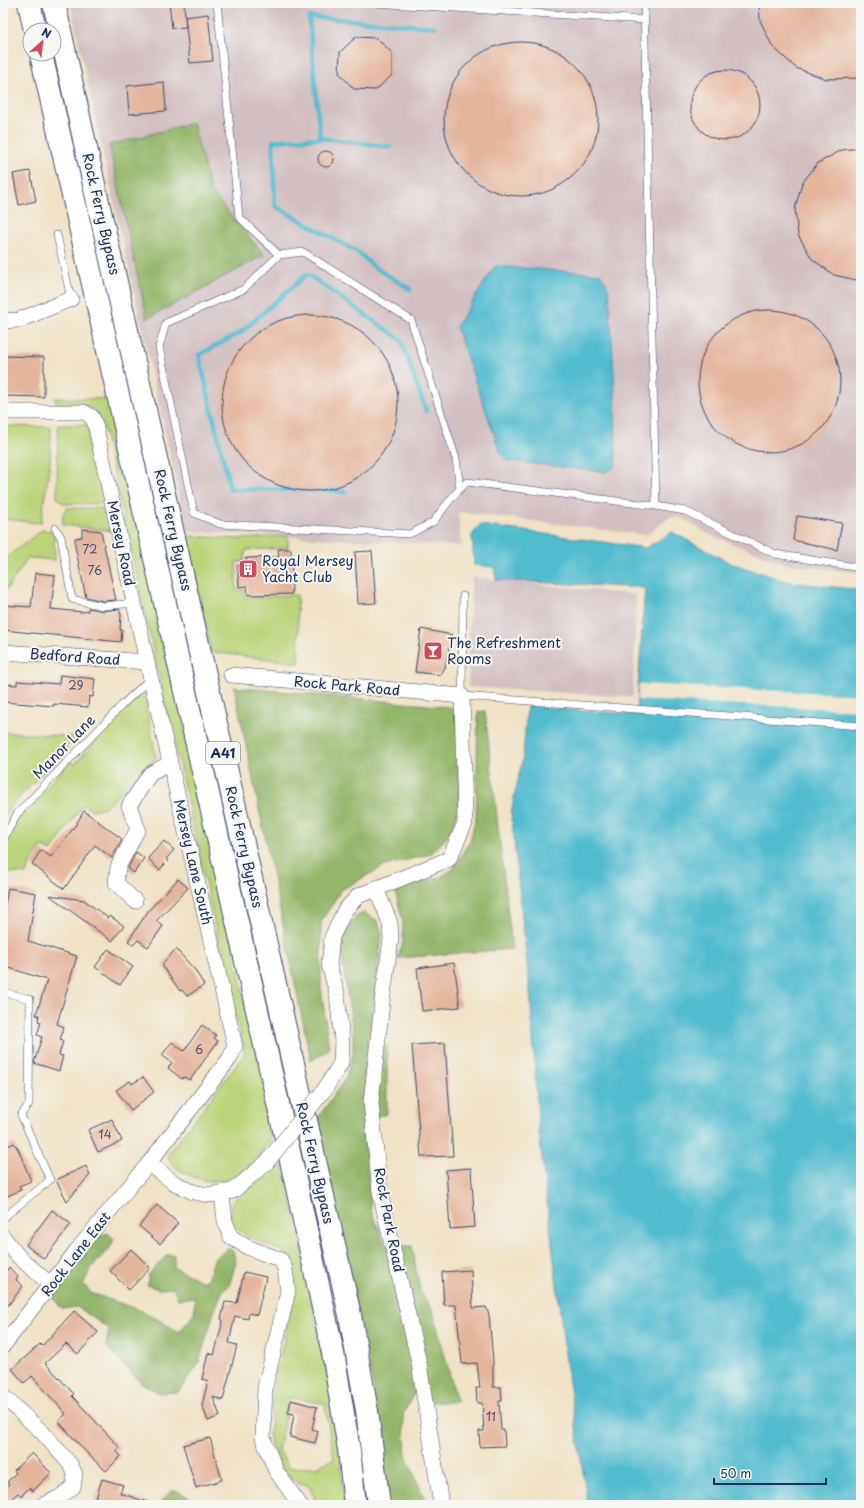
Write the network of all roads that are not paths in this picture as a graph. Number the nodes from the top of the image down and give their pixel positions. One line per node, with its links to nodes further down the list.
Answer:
1 (29, 3): 7 (highway)
2 (54, 3): 42 (highway, Rock Ferry Bypass / A41)
3 (217, 3): 10 (lane)
4 (374, 3): 6 (lane)
5 (644, 3): 6 (lane)
6 (645, 20): 15 (lane)
7 (33, 22)
8 (43, 62): 41 (highway, Rock Ferry Bypass / A41)
9 (57, 235): 11 (lane)
10 (279, 254): 14 (lane); 14 (lane)
11 (71, 299): 12 (street)
12 (3, 321)
13 (3, 412): 19 (street, Mersey Road)
14 (460, 489): 15 (lane)
15 (656, 506): 17 (lane)
16 (55, 528): 19 (lane)
17 (861, 568)
18 (462, 596): 24 (lane)
19 (134, 603): 21 (street, Mersey Road)
20 (3, 652): 21 (street, Bedford Road)
21 (147, 662): 23 (street, Mersey Road)
22 (231, 676): 24 (street, Rock Park Road)
23 (151, 677): 26 (street, Mersey Lane South); 27 (lane, Manor Lane)
24 (462, 696): 25 (lane); 28 (street)
25 (861, 726)
26 (170, 763): 29 (street); 31 (street, Mersey Lane South)
27 (3, 840)
28 (376, 888): 33 (street, bridge); 43 (street, Rock Park Road)
29 (135, 901)
30 (3, 992): 34 (lane)
31 (235, 1046): 32 (street, Rock Lane East)
32 (149, 1163): 33 (street); 36 (street, Rock Lane East)
33 (222, 1194): 40 (street)
34 (3, 1218)
35 (4, 1239): 36 (street)
36 (51, 1285): 37 (street, Rock Lane East)
37 (3, 1346)
38 (3, 1396): 39 (street)
39 (43, 1505)
40 (300, 1505)
41 (355, 1505)
42 (379, 1505)
43 (441, 1505)

